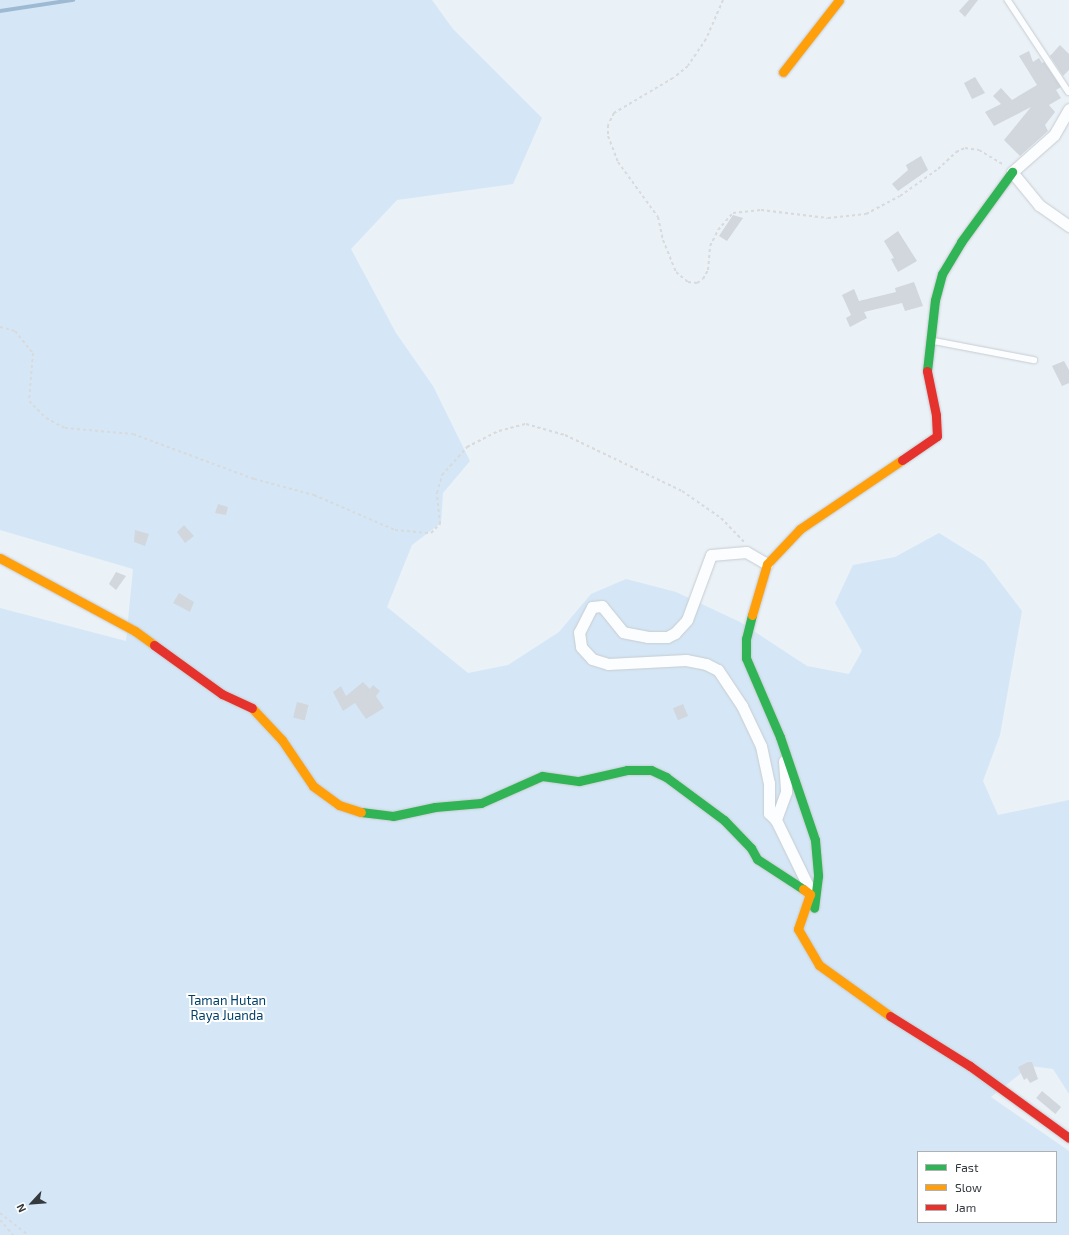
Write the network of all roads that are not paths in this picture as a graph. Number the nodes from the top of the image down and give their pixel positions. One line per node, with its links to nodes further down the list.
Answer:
1 (839, 0): 3 (street)
2 (1008, 0): 4 (lane)
3 (783, 72)
4 (1069, 92)
5 (1069, 109): 6 (street)
6 (1012, 172): 7 (street); 8 (street)
7 (1069, 226)
8 (932, 341): 9 (lane); 11 (street)
9 (1034, 360)
10 (0, 558): 14 (street)
11 (766, 564): 12 (street); 13 (street)
12 (783, 747): 13 (street); 15 (street)
13 (776, 820): 14 (street)
14 (810, 894): 15 (street)
15 (798, 929): 16 (street)
16 (1069, 1138)

